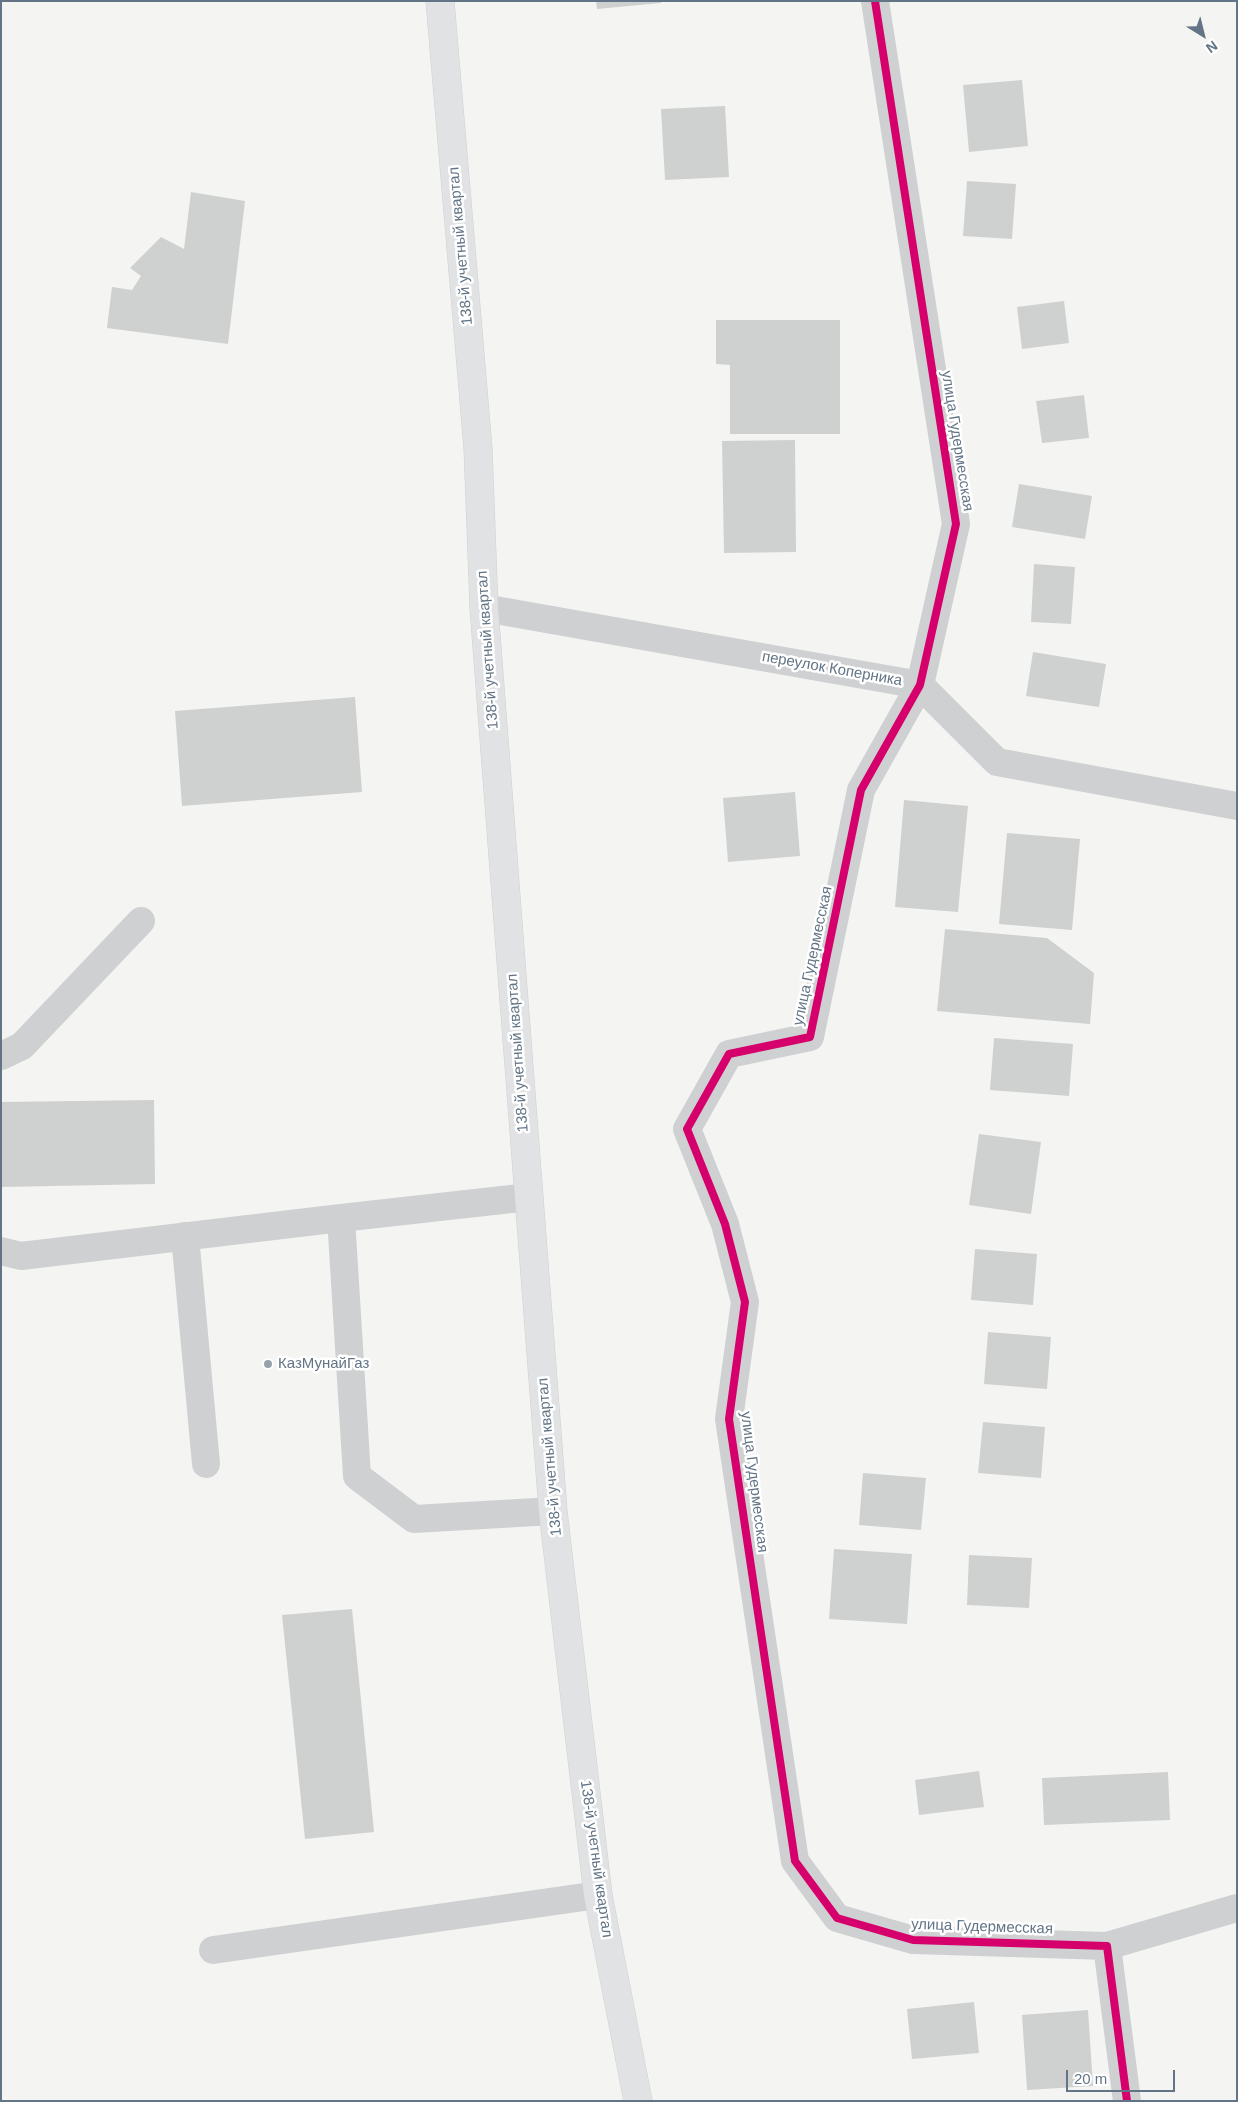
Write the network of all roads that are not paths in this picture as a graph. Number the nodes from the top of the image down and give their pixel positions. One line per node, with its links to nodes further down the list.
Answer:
1 (440, 1): 3 (main road, 138-й учетный квартал)
2 (875, 1): 4 (street, улица Гудермесская)
3 (484, 608): 4 (street, переулок Коперника); 8 (main road, 138-й учетный квартал)
4 (920, 685): 5 (street, переулок Коперника); 16 (street, улица Гудермесская)
5 (1237, 806)
6 (141, 921): 7 (street)
7 (1, 1056)
8 (529, 1198): 9 (street); 13 (main road, 138-й учетный квартал)
9 (341, 1218): 10 (street); 13 (street)
10 (185, 1236): 11 (street); 12 (street)
11 (1, 1251)
12 (206, 1464)
13 (553, 1511): 14 (main road, 138-й учетный квартал)
14 (598, 1895): 17 (street); 18 (main road, 138-й учетный квартал)
15 (1237, 1908): 16 (street)
16 (1107, 1946): 19 (street)
17 (213, 1950)
18 (638, 2101)
19 (1127, 2101)

